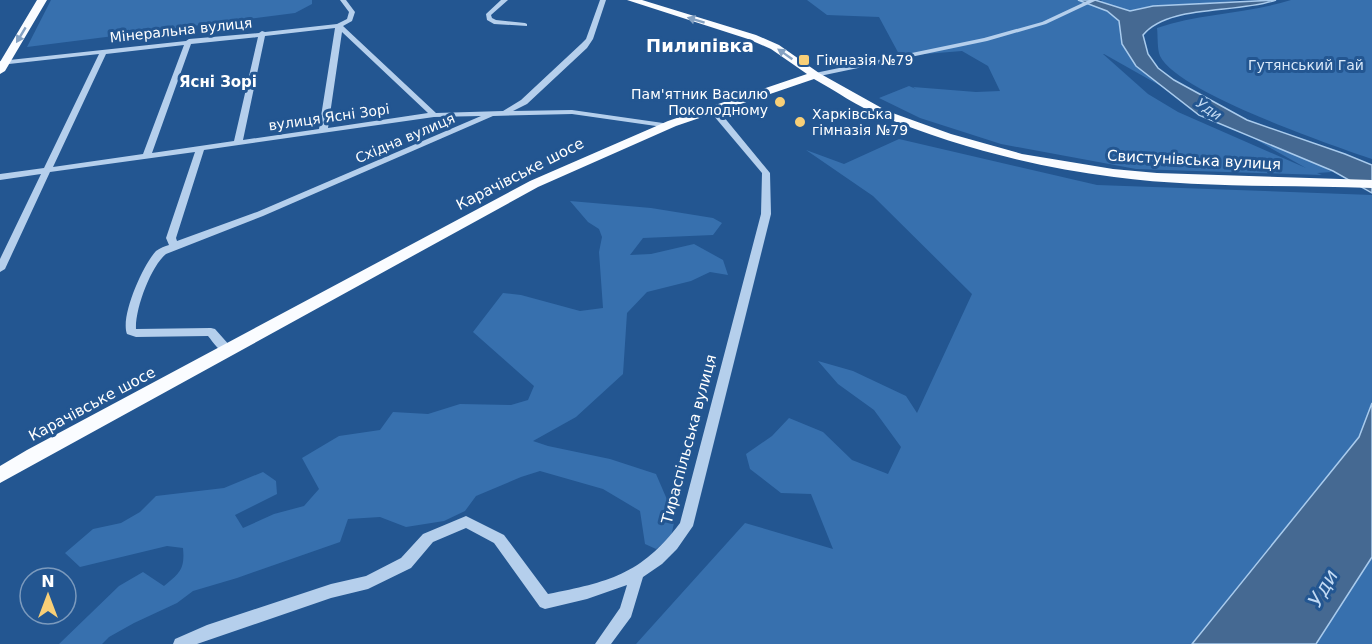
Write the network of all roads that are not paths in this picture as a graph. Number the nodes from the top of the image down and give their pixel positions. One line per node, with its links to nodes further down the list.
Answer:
1 (42, 0): 12 (main road, one-way to 12)
2 (343, 0): 8 (street)
3 (505, 0): 7 (street)
4 (603, 0): 15 (street, Східна вулиця)
5 (632, 0): 13 (main road, Свистунівська вулиця, one-way to 5)
6 (1094, 0): 13 (street, Карачівське шосе)
7 (525, 25)
8 (339, 26): 9 (street, Мінеральна вулиця); 16 (street); 18 (street)
9 (262, 33): 10 (street, Мінеральна вулиця); 19 (street)
10 (189, 41): 11 (street, Мінеральна вулиця); 21 (street)
11 (104, 51): 12 (street, Мінеральна вулиця); 22 (street)
12 (2, 65)
13 (815, 75): 14 (main road, Карачівське шосе); 24 (main road, Свистунівська вулиця)
14 (711, 106): 17 (main road, Карачівське шосе); 29 (street, Тираспільська вулиця)
15 (503, 112): 16 (street, вулиця Ясні Зорі); 17 (street, вулиця Ясні Зорі); 25 (street, Східна вулиця)
16 (434, 115): 18 (street, вулиця Ясні Зорі)
17 (663, 125): 27 (main road, Карачівське шосе)
18 (323, 131): 19 (street, вулиця Ясні Зорі)
19 (238, 143): 20 (street, вулиця Ясні Зорі)
20 (200, 149): 21 (street, вулиця Ясні Зорі); 25 (street)
21 (146, 157): 22 (street, вулиця Ясні Зорі)
22 (47, 170): 23 (street, вулиця Ясні Зорі); 26 (street)
23 (0, 177)
24 (1372, 184)
25 (174, 246): 27 (street)
26 (0, 269)
27 (227, 350): 28 (main road, Карачівське шосе)
28 (0, 475)
29 (637, 574): 30 (street, Тираспільська вулиця); 32 (street)
30 (208, 638): 31 (street)
31 (180, 644)
32 (602, 644)

